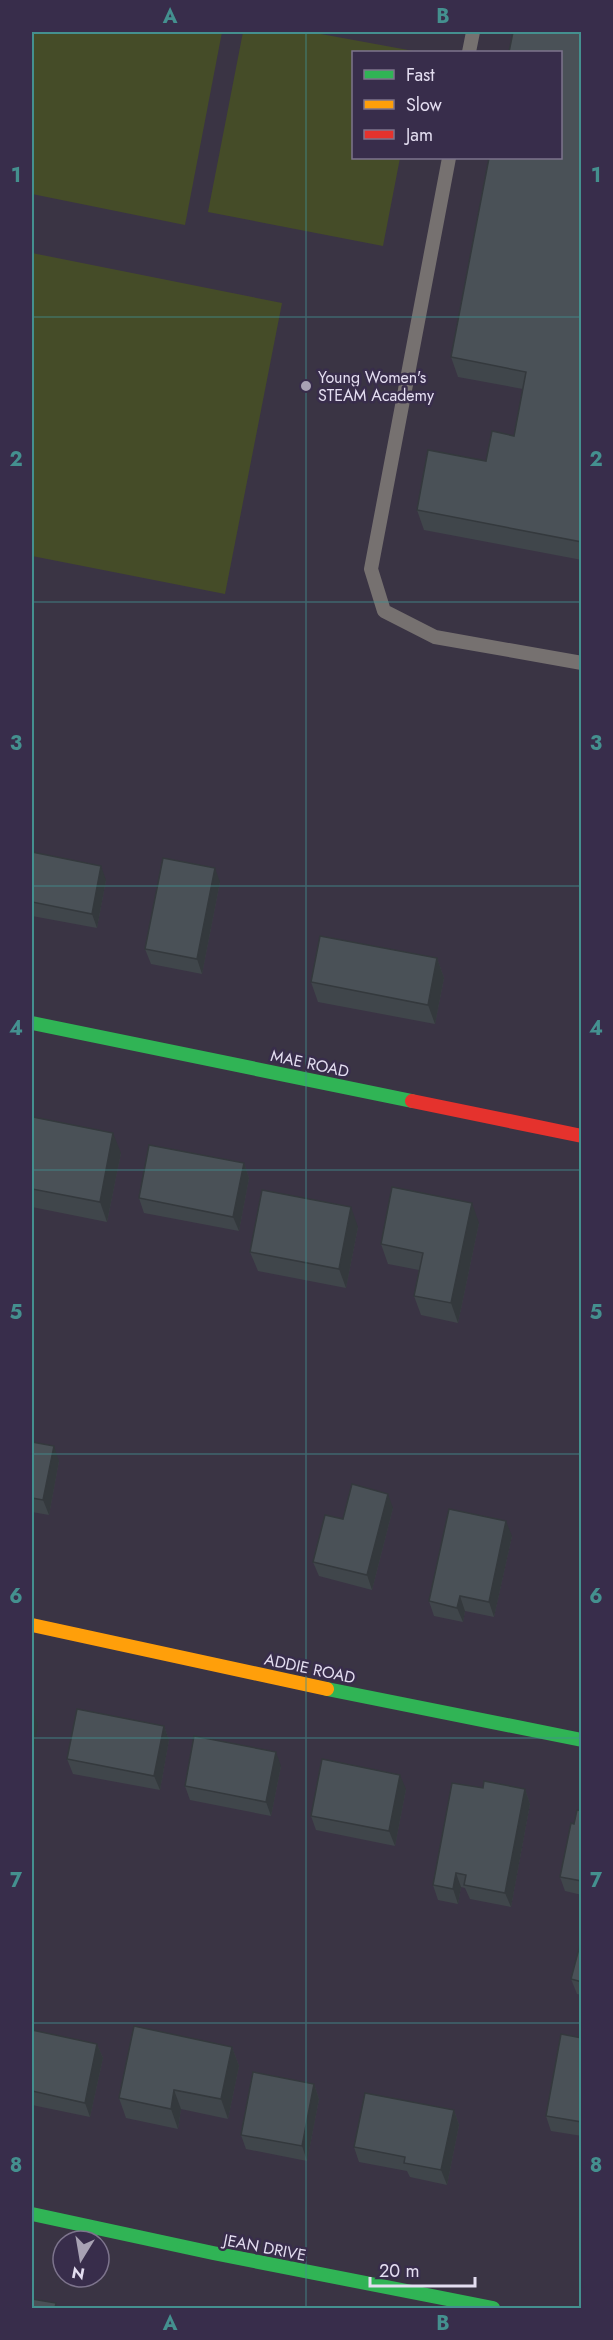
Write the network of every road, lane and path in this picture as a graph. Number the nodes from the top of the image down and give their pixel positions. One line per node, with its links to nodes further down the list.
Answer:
1 (473, 32): 2 (lane)
2 (469, 51)
3 (449, 159): 4 (lane)
4 (582, 663)
5 (32, 1023): 6 (street, MAE ROAD)
6 (582, 1136)
7 (32, 1625): 8 (street, ADDIE ROAD)
8 (582, 1740)
9 (32, 2214): 10 (street, JEAN DRIVE)
10 (493, 2308)

